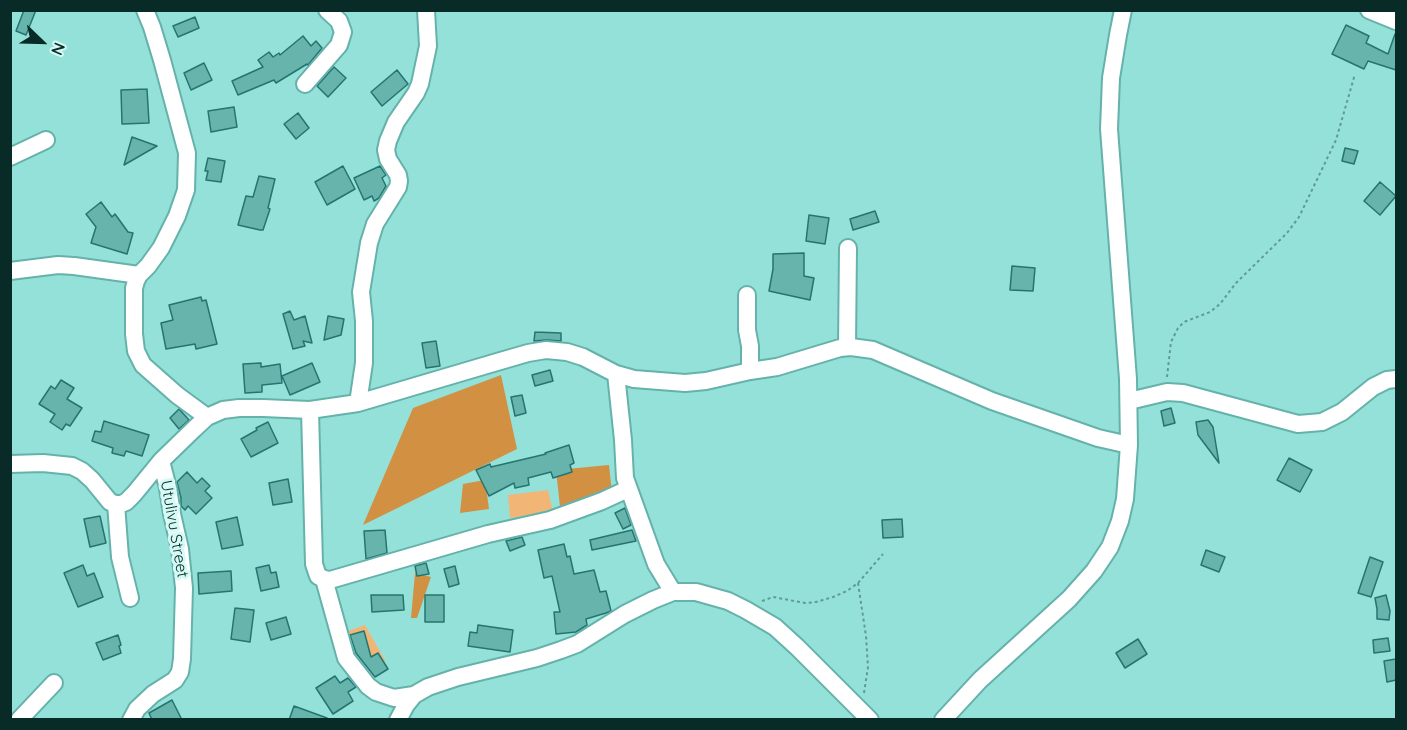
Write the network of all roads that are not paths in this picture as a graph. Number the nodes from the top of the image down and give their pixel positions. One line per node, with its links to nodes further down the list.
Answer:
1 (145, 10): 12 (street)
2 (327, 10): 7 (street)
3 (426, 10): 19 (street)
4 (1123, 10): 18 (street)
5 (1369, 10): 6 (street)
6 (1396, 21)
7 (305, 84)
8 (46, 140): 9 (street)
9 (10, 157)
10 (848, 248): 14 (street)
11 (10, 271): 12 (street)
12 (139, 275): 21 (street)
13 (747, 295): 15 (street)
14 (847, 347): 15 (street); 22 (street)
15 (750, 371): 16 (street)
16 (616, 374): 19 (street); 25 (street)
17 (1396, 379): 18 (street)
18 (1129, 401): 22 (street)
19 (358, 404): 20 (street)
20 (310, 410): 21 (street); 27 (street)
21 (207, 417): 23 (street)
22 (1129, 445): 36 (street)
23 (161, 461): 26 (street); 34 (street, Utulivu Street)
24 (10, 464): 26 (street)
25 (628, 489): 27 (street); 28 (street)
26 (116, 504): 29 (street)
27 (324, 579): 31 (street)
28 (673, 592): 31 (street); 32 (street)
29 (130, 598)
30 (54, 683): 33 (street)
31 (414, 695): 35 (street)
32 (866, 715)
33 (19, 720)
34 (131, 720)
35 (399, 720)
36 (943, 720)

